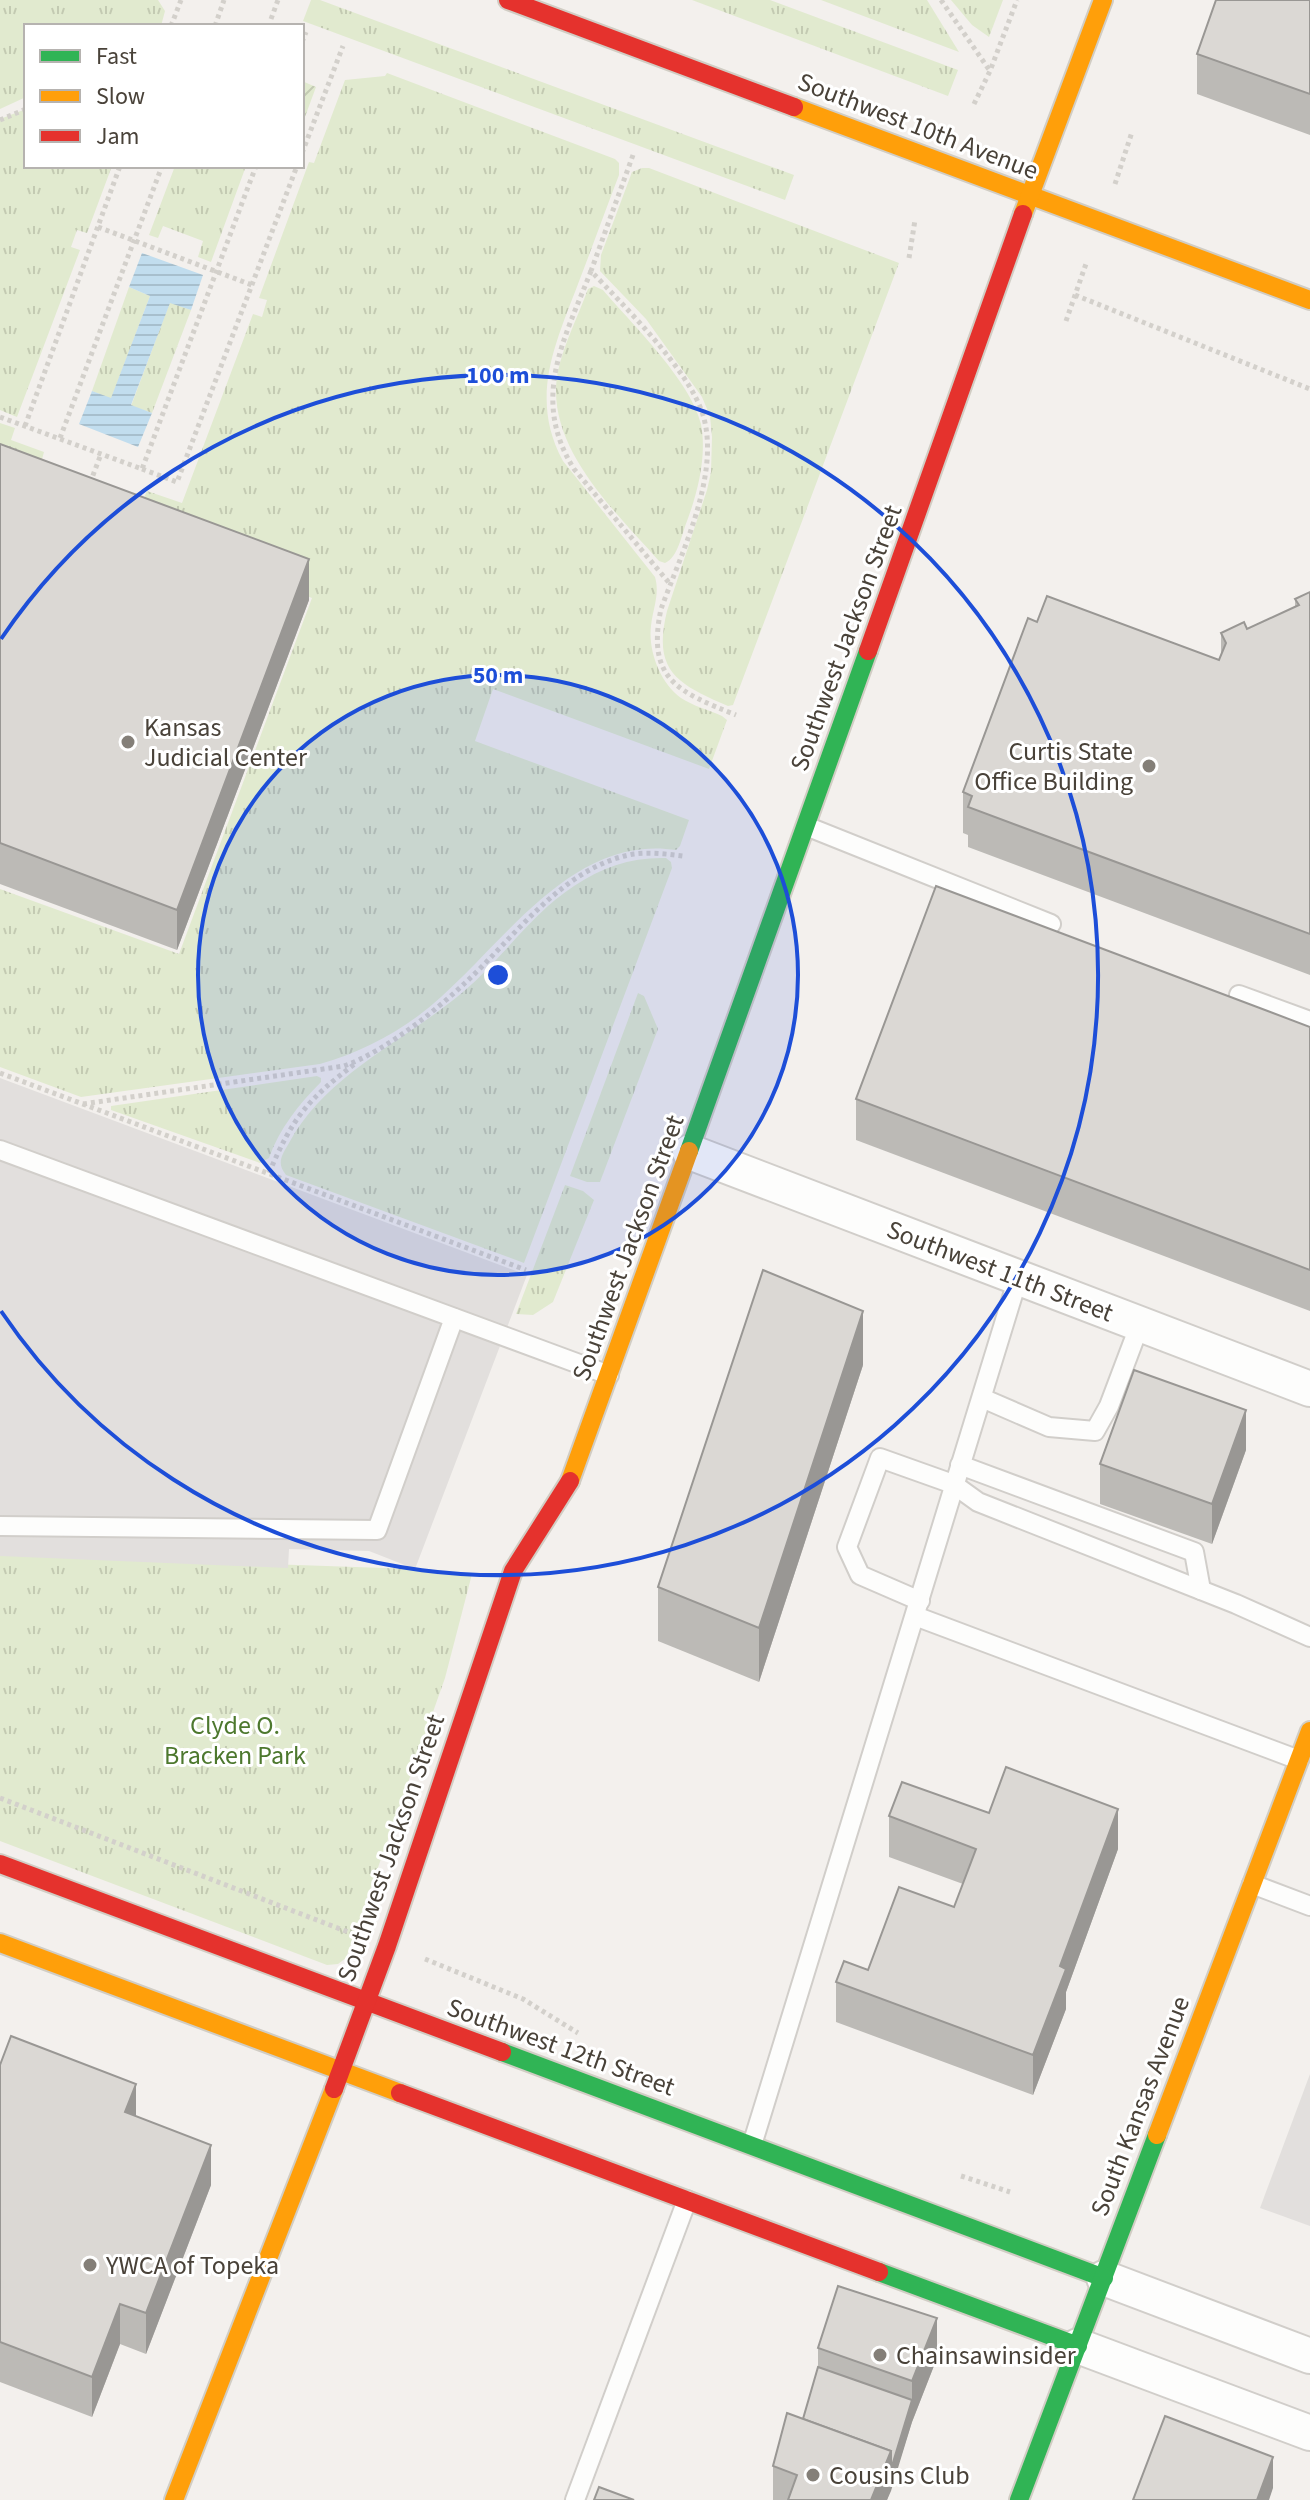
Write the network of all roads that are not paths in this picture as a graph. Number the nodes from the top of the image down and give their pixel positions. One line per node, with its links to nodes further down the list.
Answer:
1 (508, 0): 3 (main road, Southwest 10th Avenue)
2 (1103, 0): 3 (main road, Southwest Jackson Street)
3 (1032, 196): 4 (main road, Southwest 10th Avenue); 5 (main road, Southwest Jackson Street)
4 (1310, 300)
5 (806, 826): 6 (lane); 10 (main road, Southwest Jackson Street)
6 (1051, 924)
7 (1239, 995): 8 (lane)
8 (1310, 1021)
9 (0, 1150): 12 (lane)
10 (690, 1152): 11 (street, Southwest 11th Street); 14 (main road, Southwest Jackson Street)
11 (1018, 1278): 13 (street, Southwest 11th Street); 16 (lane)
12 (454, 1318): 14 (lane); 19 (lane)
13 (1140, 1324): 15 (street, Southwest 11th Street); 16 (lane)
14 (610, 1375): 29 (main road, Southwest Jackson Street)
15 (1310, 1389)
16 (982, 1398): 17 (lane)
17 (960, 1465): 18 (lane); 20 (lane)
18 (953, 1484): 20 (lane); 21 (lane); 21 (lane)
19 (0, 1526)
20 (1201, 1590): 22 (lane)
21 (917, 1608): 24 (lane); 31 (lane)
22 (1310, 1637)
23 (1310, 1731): 24 (main road, South Kansas Avenue)
24 (1299, 1760): 26 (main road, South Kansas Avenue)
25 (0, 1864): 29 (main road, Southwest 12th Street)
26 (1252, 1884): 27 (lane); 33 (main road, South Kansas Avenue)
27 (1310, 1906)
28 (0, 1943): 30 (main road)
29 (365, 2001): 30 (main road, Southwest Jackson Street); 31 (main road, Southwest 12th Street)
30 (341, 2071): 32 (main road); 37 (main road, Southwest Jackson Street)
31 (752, 2145): 33 (main road, Southwest 12th Street)
32 (687, 2200): 34 (main road); 38 (lane)
33 (1104, 2278): 34 (main road, South Kansas Avenue); 35 (street)
34 (1078, 2346): 36 (street); 39 (main road, South Kansas Avenue)
35 (1310, 2356)
36 (1310, 2433)
37 (174, 2500)
38 (575, 2500)
39 (1019, 2500)

